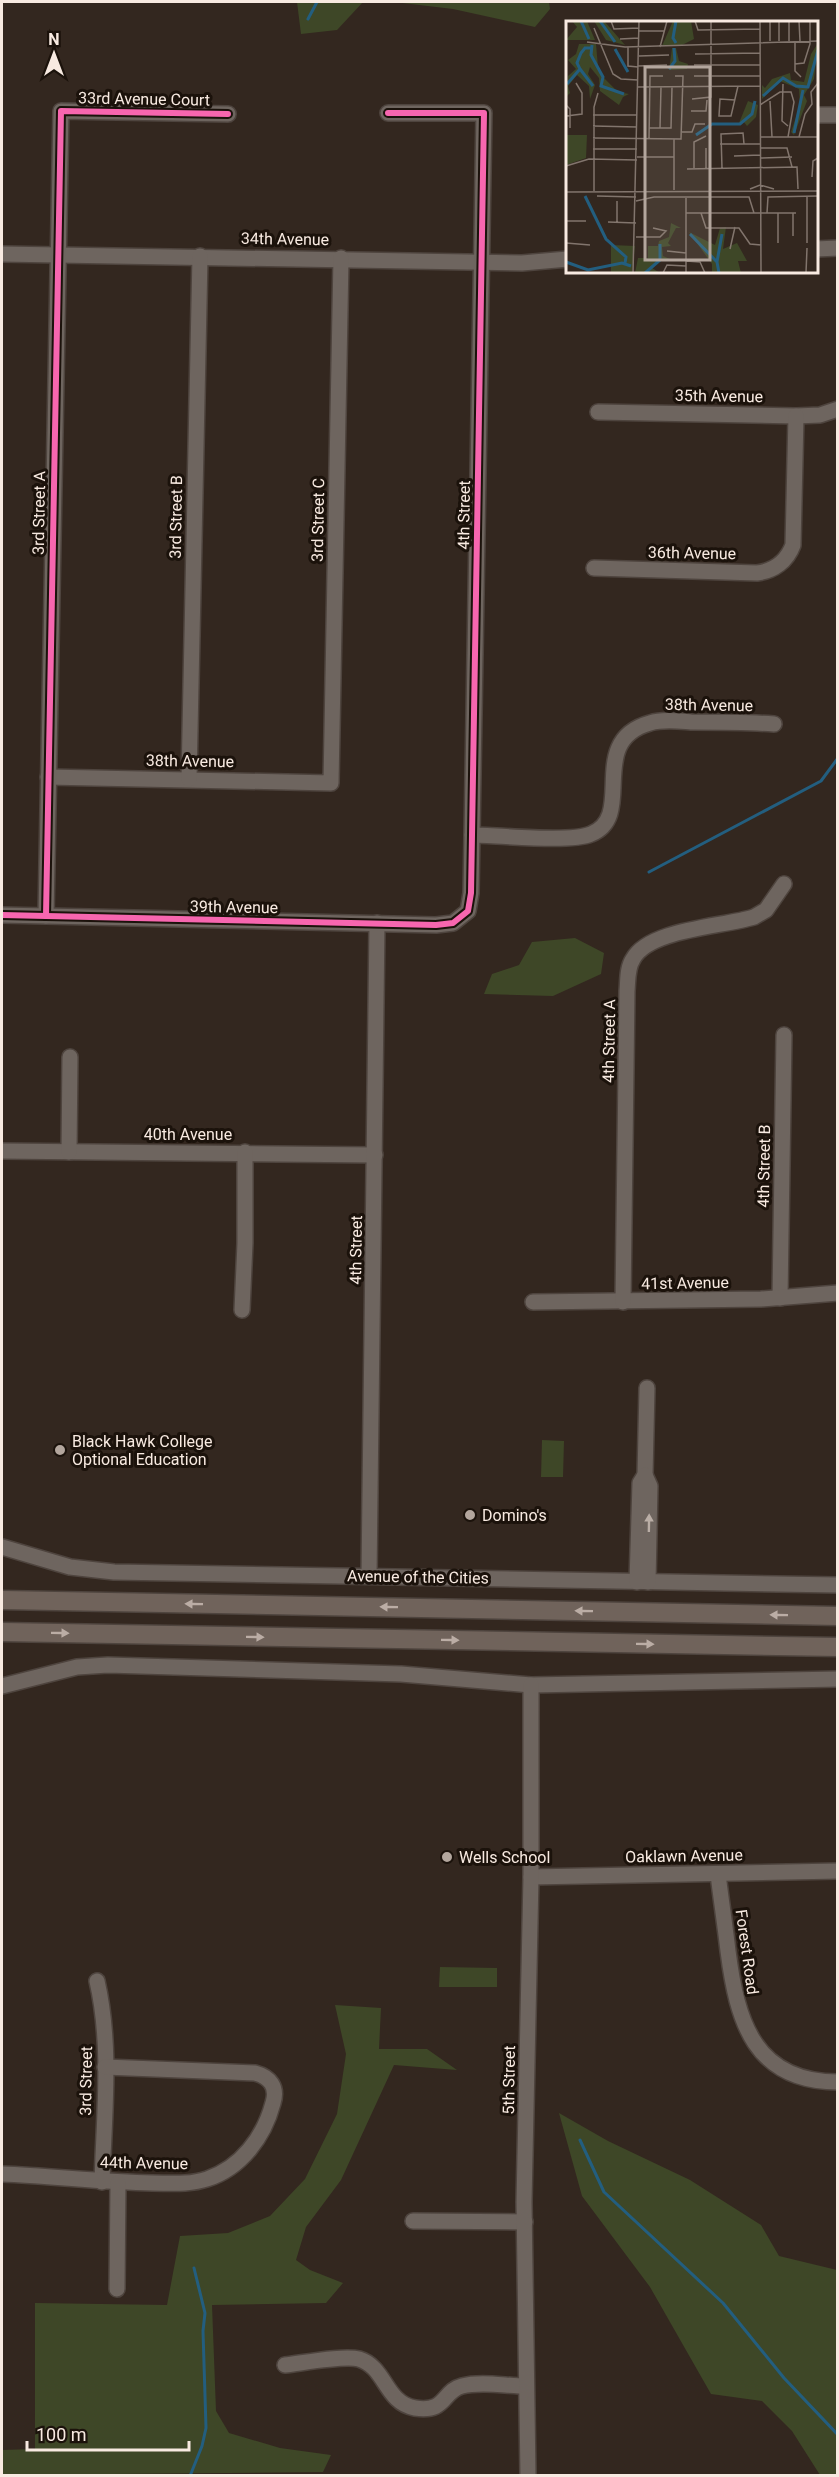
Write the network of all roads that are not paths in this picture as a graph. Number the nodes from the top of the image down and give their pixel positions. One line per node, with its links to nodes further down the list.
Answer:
1 (61, 111): 3 (street, 33rd Avenue Court); 9 (street, 3rd Street A)
2 (388, 113): 13 (street, 4th Street)
3 (228, 114)
4 (818, 115): 5 (street)
5 (837, 115)
6 (837, 248): 7 (street)
7 (818, 249)
8 (2, 254): 9 (street, 34th Avenue)
9 (58, 255): 10 (street, 34th Avenue); 19 (street, 3rd Street A)
10 (200, 256): 11 (street, 34th Avenue); 20 (street, 3rd Street B)
11 (341, 258): 13 (street, 34th Avenue); 21 (street, 3rd Street C)
12 (566, 259): 13 (street, 34th Avenue)
13 (483, 262): 22 (street, 4th Street)
14 (837, 409): 16 (street, 35th Avenue)
15 (598, 412): 16 (street, 35th Avenue)
16 (796, 416): 17 (street, 36th Avenue)
17 (594, 568)
18 (774, 724): 22 (street, 38th Avenue)
19 (48, 777): 20 (street, 38th Avenue); 25 (street, 3rd Street A)
20 (189, 779): 21 (street, 38th Avenue)
21 (331, 783)
22 (472, 835): 26 (street, 4th Street)
23 (784, 884): 37 (street, 4th Street A)
24 (2, 915): 25 (street, 39th Avenue)
25 (46, 916): 27 (street, 39th Avenue)
26 (463, 916): 27 (street, 39th Avenue)
27 (377, 923): 33 (street, 4th Street)
28 (784, 1035): 35 (street, 4th Street B)
29 (70, 1057): 31 (street)
30 (2, 1151): 31 (street, 40th Avenue)
31 (69, 1152): 32 (street, 40th Avenue)
32 (245, 1152): 33 (street, 40th Avenue); 38 (street)
33 (375, 1155): 41 (street, 4th Street)
34 (837, 1293): 35 (street, 41st Avenue)
35 (780, 1298): 37 (street, 41st Avenue)
36 (533, 1302): 37 (street, 41st Avenue)
37 (623, 1302)
38 (242, 1310)
39 (647, 1388): 42 (street)
40 (2, 1547): 41 (street, Avenue of the Cities)
41 (369, 1576): 42 (street, Avenue of the Cities)
42 (643, 1582): 43 (street, Avenue of the Cities)
43 (837, 1585)
44 (2, 1592): 46 (main road)
45 (2, 1600): 46 (main road, Avenue of the Cities)
46 (159, 1603): 47 (main road, Avenue of the Cities, one-way to 46)
47 (837, 1616)
48 (2, 1632): 49 (main road, one-way to 49)
49 (837, 1647)
50 (837, 1679): 51 (street)
51 (531, 1685): 52 (street); 55 (street, 5th Street)
52 (2, 1686)
53 (837, 1871): 54 (street, Oaklawn Avenue)
54 (718, 1874): 55 (street, Oaklawn Avenue); 58 (street, Forest Road)
55 (531, 1877): 63 (street, 5th Street)
56 (97, 1981): 57 (street, 3rd Street)
57 (105, 2067): 60 (street, 3rd Street); 61 (street, 44th Avenue)
58 (837, 2082)
59 (2, 2174): 60 (street, 44th Avenue)
60 (102, 2182): 61 (street, 44th Avenue)
61 (118, 2183): 64 (street)
62 (413, 2221): 63 (street)
63 (525, 2222): 66 (street, 5th Street)
64 (117, 2289)
65 (285, 2365): 66 (street)
66 (526, 2386): 67 (street, 5th Street)
67 (528, 2475)

